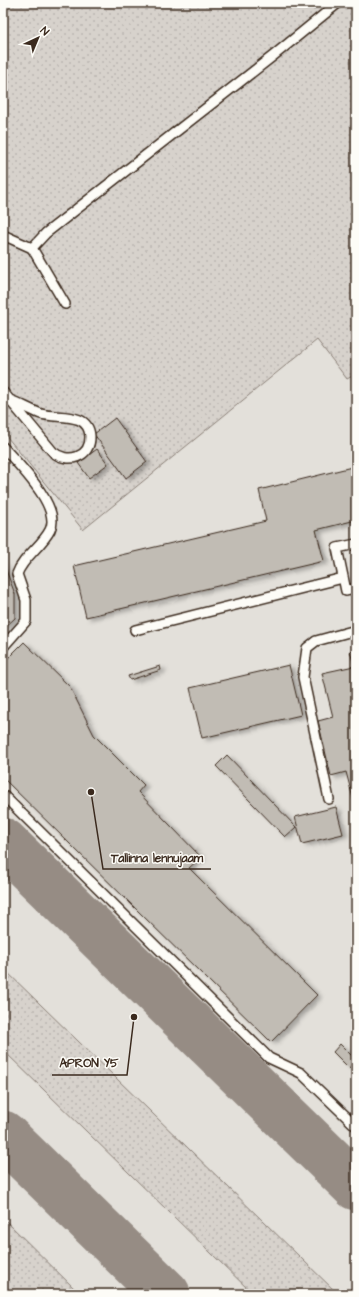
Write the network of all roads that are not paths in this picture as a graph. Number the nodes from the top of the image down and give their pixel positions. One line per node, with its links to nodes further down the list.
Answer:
1 (338, 3): 3 (lane)
2 (3, 235): 3 (lane)
3 (32, 248): 4 (lane)
4 (65, 304)
5 (3, 392): 6 (lane)
6 (10, 400): 6 (lane)
7 (3, 447): 13 (lane)
8 (356, 544): 9 (lane)
9 (343, 578): 10 (lane); 11 (lane)
10 (356, 588)
11 (135, 630)
12 (356, 630): 15 (lane)
13 (3, 647)
14 (3, 795): 16 (lane)
15 (329, 799)
16 (356, 1126)

